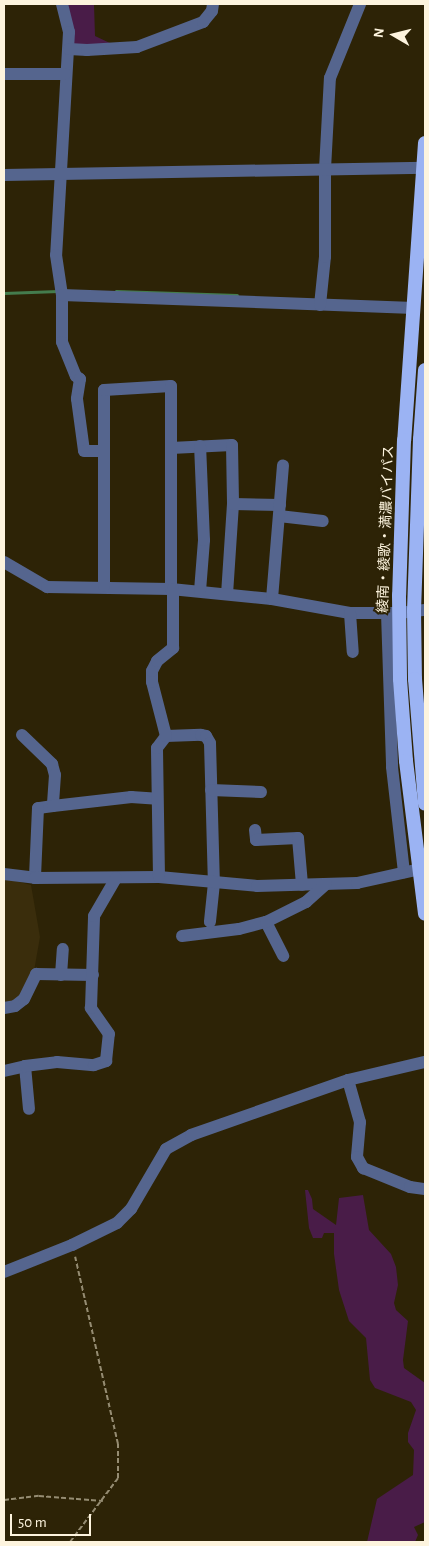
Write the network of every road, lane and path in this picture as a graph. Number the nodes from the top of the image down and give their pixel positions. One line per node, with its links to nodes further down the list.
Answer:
1 (62, 4): 4 (street)
2 (213, 4): 4 (street)
3 (360, 4): 9 (street)
4 (69, 49): 6 (street)
5 (4, 74): 6 (street)
6 (65, 74): 11 (street)
7 (425, 143): 8 (highway, 綾南・綾歌・満濃バイパス)
8 (424, 168): 9 (street); 14 (highway, 綾南・綾歌・満濃バイパス)
9 (325, 169): 11 (street); 13 (street)
10 (4, 174): 11 (street)
11 (61, 174): 12 (street)
12 (62, 295): 13 (street); 19 (street)
13 (320, 301): 14 (street)
14 (414, 308): 32 (highway, 綾南・綾歌・満濃バイパス)
15 (425, 370): 16 (highway)
16 (423, 421): 30 (highway)
17 (200, 446): 18 (street); 21 (street); 27 (street)
18 (171, 448): 19 (street); 26 (street)
19 (104, 451): 25 (street)
20 (282, 465): 22 (street)
21 (233, 504): 22 (street); 28 (street)
22 (279, 511): 23 (street); 29 (street)
23 (323, 521)
24 (4, 562): 25 (street)
25 (104, 586): 26 (street)
26 (172, 589): 27 (street); 35 (street)
27 (200, 591): 28 (street)
28 (227, 594): 29 (street)
29 (272, 599): 31 (street)
30 (420, 610): 32 (street); 37 (highway)
31 (350, 613): 32 (street); 33 (street)
32 (393, 613): 36 (street); 44 (highway, 綾南・綾歌・満濃バイパス)
33 (353, 652)
34 (22, 736): 42 (street)
35 (166, 736): 38 (street); 40 (street)
36 (392, 767): 37 (street); 45 (street)
37 (422, 768): 41 (highway)
38 (212, 790): 39 (street); 50 (street)
39 (262, 792)
40 (157, 799): 42 (street); 47 (street)
41 (425, 804)
42 (53, 806): 48 (street)
43 (255, 830): 52 (street)
44 (422, 869): 45 (street); 53 (highway, 綾南・綾歌・満濃バイパス)
45 (404, 872): 51 (street)
46 (4, 874): 48 (street)
47 (159, 877): 49 (street); 50 (street)
48 (35, 878): 49 (street)
49 (116, 878): 60 (street)
50 (214, 883): 52 (street); 54 (street)
51 (326, 884): 52 (street); 55 (street)
52 (302, 885)
53 (425, 914)
54 (210, 922)
55 (266, 922): 56 (street); 58 (street)
56 (182, 936)
57 (63, 949): 59 (street)
58 (283, 956)
59 (61, 975): 60 (street); 61 (street)
60 (93, 975): 63 (street)
61 (4, 1008)
62 (425, 1062): 65 (street)
63 (25, 1066): 64 (street); 66 (street)
64 (4, 1071)
65 (348, 1080): 67 (street); 68 (street)
66 (29, 1109)
67 (425, 1189)
68 (72, 1244): 69 (street); 71 (path)
69 (4, 1272)
70 (4, 1500): 71 (path)
71 (103, 1501): 72 (path)
72 (70, 1542)

